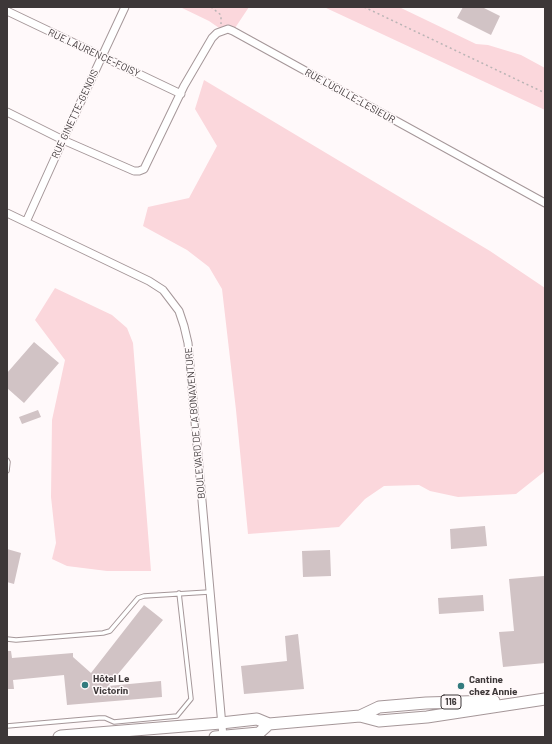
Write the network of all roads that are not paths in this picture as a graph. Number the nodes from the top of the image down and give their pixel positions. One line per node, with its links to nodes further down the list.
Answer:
1 (125, 7): 3 (street, RUE GINETTE-GENOIS)
2 (7, 11): 3 (street, RUE LAURENCE-FOISY)
3 (102, 56): 4 (street, RUE LAURENCE-FOISY); 6 (street, RUE GINETTE-GENOIS)
4 (181, 94): 6 (street); 7 (street, RUE LUCILLE-LESIEUR)
5 (7, 112): 6 (street)
6 (63, 140): 9 (street, RUE GINETTE-GENOIS)
7 (545, 203)
8 (7, 213): 9 (street, BOULEVARD DE LA BONAVENTURE)
9 (26, 222): 12 (street, BOULEVARD DE LA BONAVENTURE)
10 (7, 460): 11 (lane)
11 (7, 472)
12 (209, 592): 13 (lane); 16 (street, BOULEVARD DE LA BONAVENTURE)
13 (179, 594): 14 (lane); 18 (lane)
14 (7, 639)
15 (545, 699): 17 (main road, 116)
16 (221, 723): 17 (main road, 116); 19 (main road, 116); 20 (street, BOULEVARD DE LA BONAVENTURE)
17 (269, 724): 20 (main road, 116)
18 (7, 726)
19 (59, 737)
20 (220, 737)

